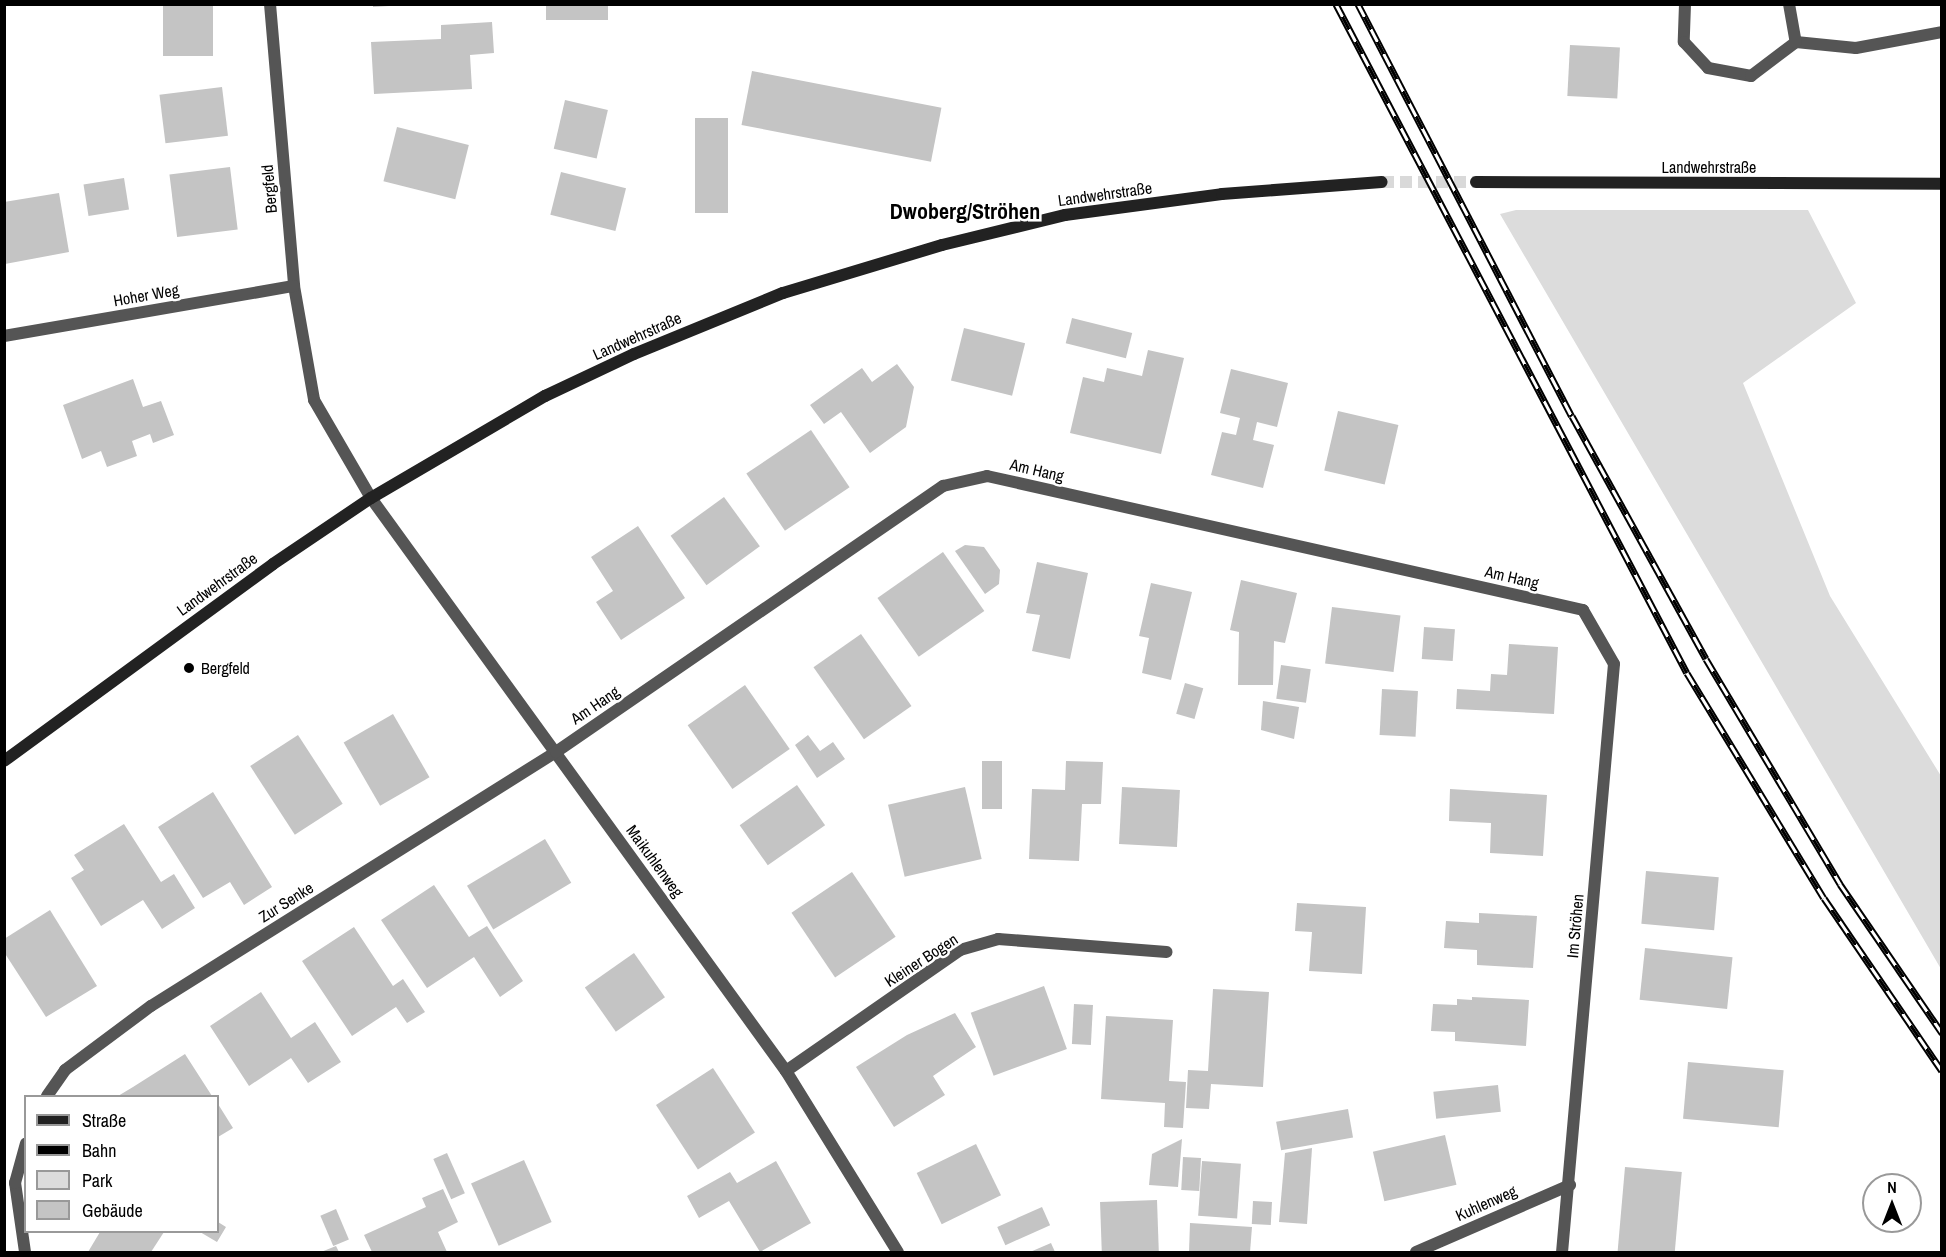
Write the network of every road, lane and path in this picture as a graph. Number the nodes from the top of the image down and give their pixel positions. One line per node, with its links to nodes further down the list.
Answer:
1 (270, 4): 9 (street, Bergfeld)
2 (1686, 4): 5 (street)
3 (1789, 4): 5 (street)
4 (1941, 32): 5 (street)
5 (1796, 42)
6 (1382, 182): 11 (street, Landwehrstraße)
7 (1476, 182): 8 (street, Landwehrstraße)
8 (1941, 184)
9 (294, 286): 10 (street, Hoher Weg); 11 (street, Bergfeld)
10 (4, 336)
11 (371, 498): 13 (street, Maikuhlenweg); 14 (street, Landwehrstraße)
12 (1583, 610): 13 (street, Am Hang); 19 (street, Im Ströhen)
13 (556, 752): 16 (street, Maikuhlenweg); 17 (street, Zur Senke)
14 (4, 761)
15 (1166, 952): 16 (street, Kleiner Bogen)
16 (786, 1071): 21 (street, Maikuhlenweg)
17 (47, 1095)
18 (24, 1150): 20 (street)
19 (1570, 1185): 22 (street, Kuhlenweg); 23 (street, Im Ströhen)
20 (25, 1252)
21 (898, 1252)
22 (1416, 1252)
23 (1562, 1252)

